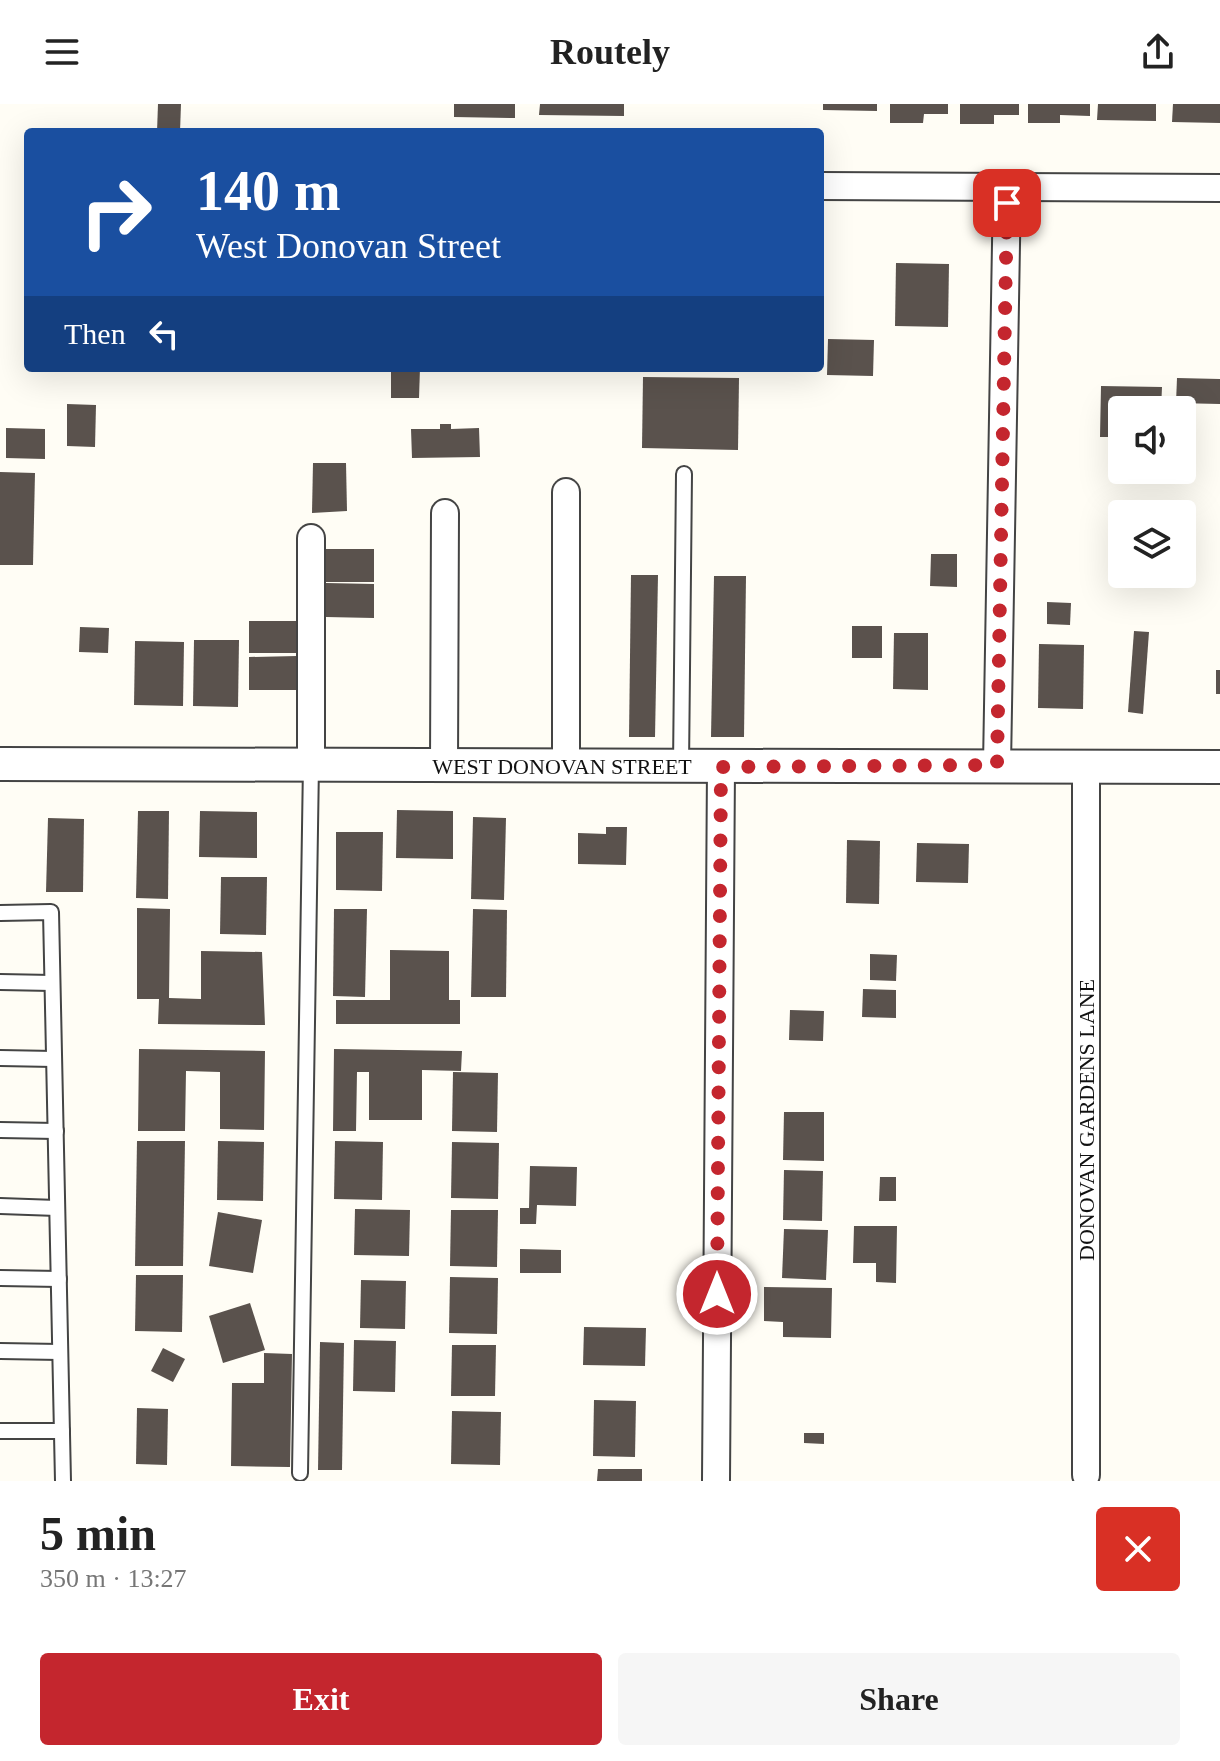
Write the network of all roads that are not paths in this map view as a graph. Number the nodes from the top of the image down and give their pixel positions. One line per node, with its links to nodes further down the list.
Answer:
1 (824, 186): 2 (street)
2 (1007, 186): 3 (street); 10 (street)
3 (1220, 188)
4 (684, 474): 14 (lane)
5 (566, 492): 13 (street)
6 (445, 513): 12 (street)
7 (311, 538): 9 (street)
8 (0, 764): 9 (street, WEST DONOVAN STREET)
9 (311, 764): 12 (street, WEST DONOVAN STREET); 32 (lane)
10 (997, 765): 11 (street, WEST DONOVAN STREET); 15 (street, WEST DONOVAN STREET)
11 (1086, 765): 16 (street, WEST DONOVAN STREET); 33 (street, DONOVAN GARDENS LANE)
12 (444, 766): 13 (street, WEST DONOVAN STREET)
13 (566, 767): 14 (street, WEST DONOVAN STREET)
14 (681, 767): 15 (street, WEST DONOVAN STREET)
15 (721, 767): 35 (street)
16 (1220, 767)
17 (0, 913): 19 (lane)
18 (0, 982): 19 (lane)
19 (52, 983): 21 (lane)
20 (0, 1058): 21 (lane)
21 (54, 1059): 23 (lane)
22 (0, 1130): 23 (lane)
23 (56, 1131): 25 (lane)
24 (0, 1206): 25 (lane)
25 (57, 1208): 27 (lane)
26 (0, 1278): 27 (lane)
27 (59, 1279): 29 (lane)
28 (0, 1351): 29 (lane)
29 (60, 1352): 31 (lane)
30 (0, 1431): 31 (lane)
31 (62, 1431): 34 (lane)
32 (300, 1473)
33 (1086, 1475)
34 (63, 1481)
35 (716, 1481)

